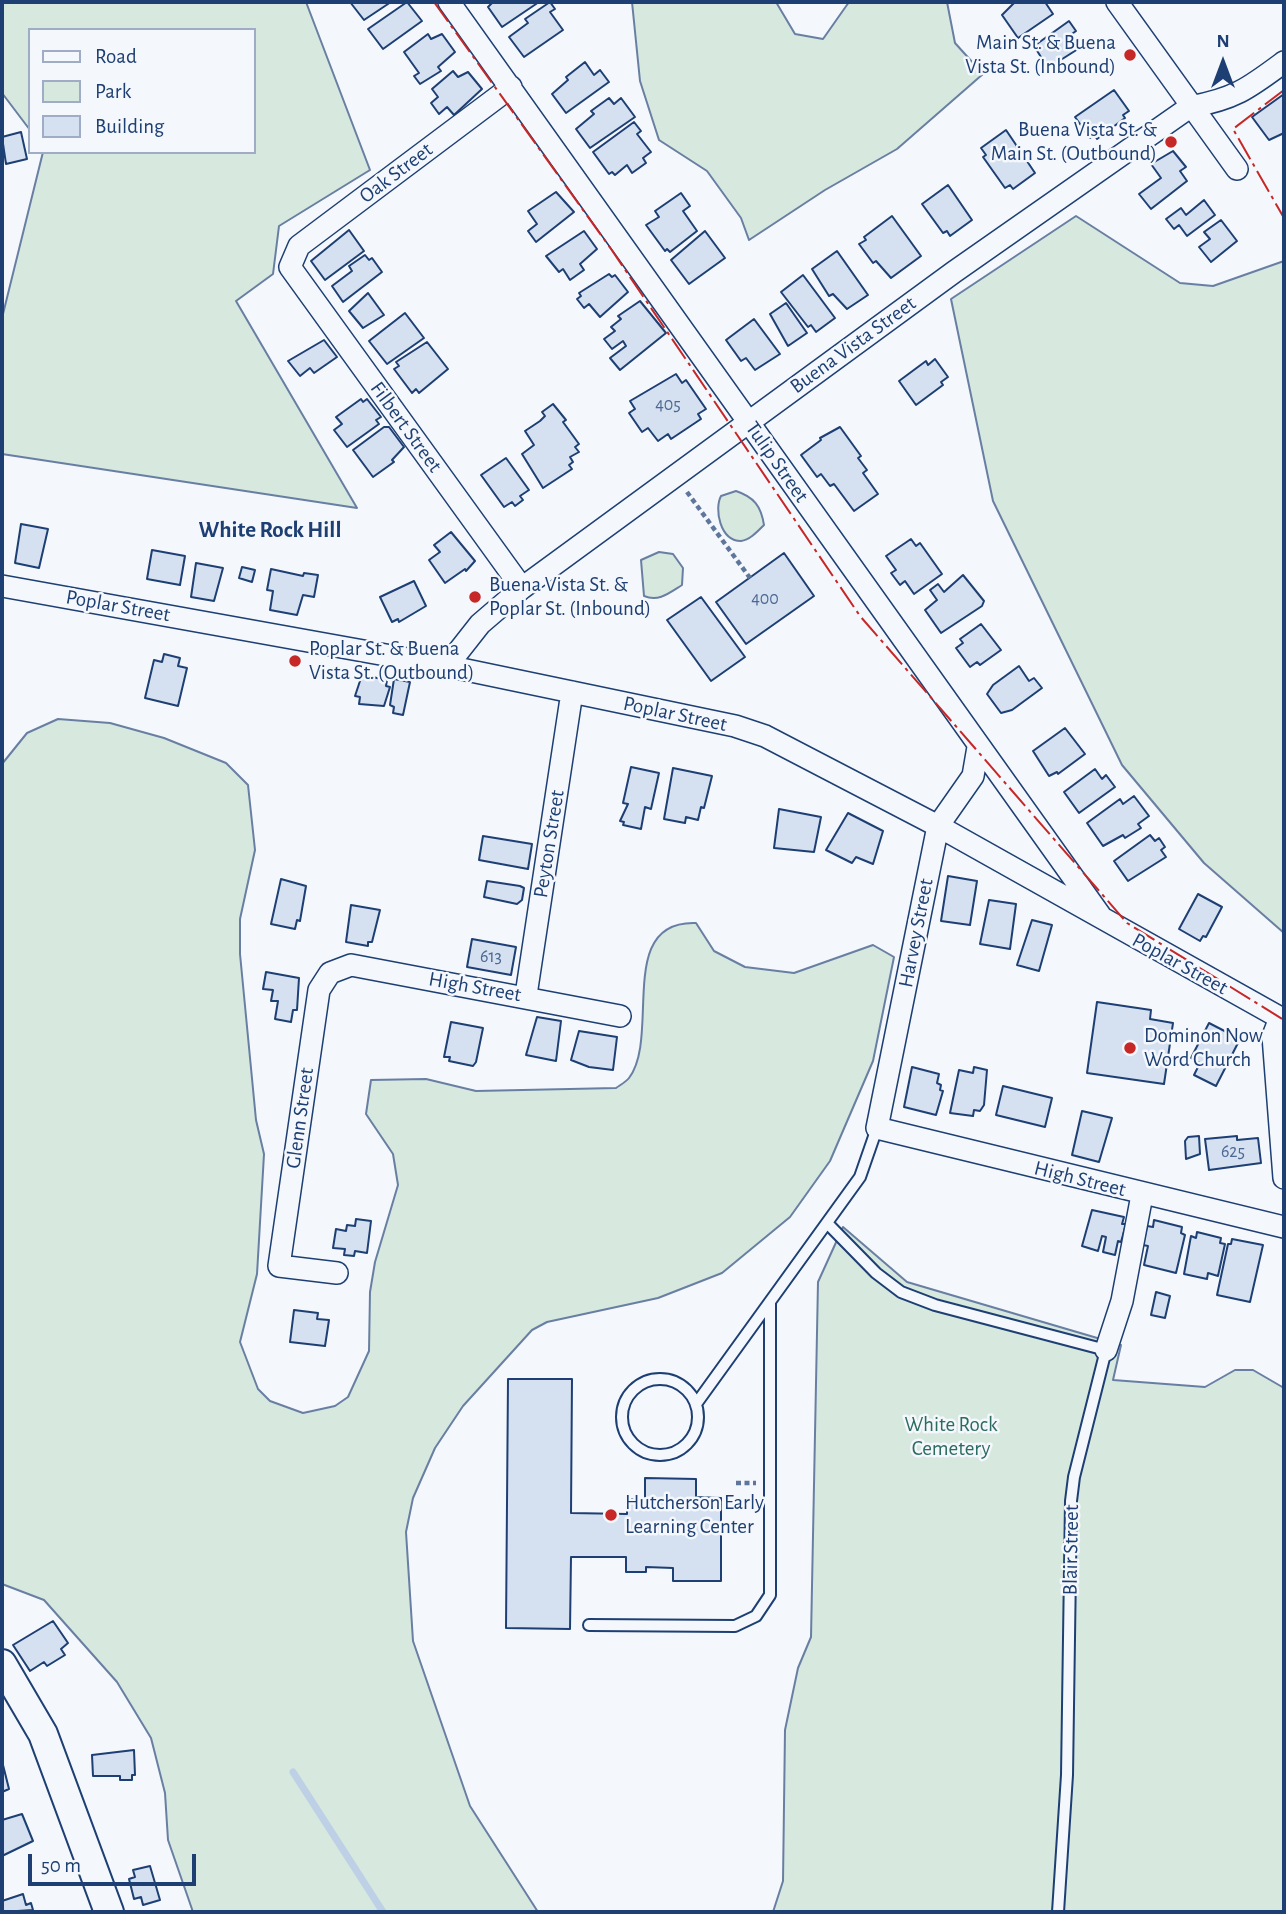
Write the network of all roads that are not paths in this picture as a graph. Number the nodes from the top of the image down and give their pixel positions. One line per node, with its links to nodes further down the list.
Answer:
1 (449, 2): 4 (street, Tulip Street)
2 (1116, 2): 5 (street)
3 (1284, 61): 5 (street, Buena Vista Street)
4 (511, 87): 7 (street, Oak Street); 8 (street, Tulip Street)
5 (1190, 107): 6 (street); 8 (street, Buena Vista Street)
6 (1237, 169)
7 (289, 267): 10 (street, Filbert Street)
8 (748, 421): 10 (street, Buena Vista Street); 13 (street, Tulip Street)
9 (2, 586): 11 (street, Poplar Street)
10 (522, 588): 11 (street, Buena Vista Street)
11 (447, 666): 12 (street, Poplar Street)
12 (572, 692): 14 (street, Poplar Street); 17 (street, Peyton Street)
13 (978, 747): 14 (street, Harvey Street); 15 (street, Tulip Street)
14 (938, 826): 15 (street, Poplar Street); 20 (street, Harvey Street)
15 (1105, 922): 19 (street, Poplar Street)
16 (330, 973): 17 (street, High Street); 25 (street, Glenn Street)
17 (526, 995): 18 (street, High Street)
18 (620, 1016)
19 (1282, 1019): 21 (street)
20 (877, 1128): 22 (street, High Street); 23 (lane)
21 (1284, 1178)
22 (1142, 1195): 24 (street, High Street); 27 (street, Blair Street)
23 (827, 1223): 26 (lane); 27 (lane)
24 (1284, 1227)
25 (337, 1273)
26 (770, 1302): 28 (lane); 29 (lane)
27 (1106, 1350): 32 (lane, Blair Street)
28 (696, 1404): 28 (lane)
29 (589, 1625)
30 (2, 1664): 31 (main road)
31 (109, 1912)
32 (1058, 1912)

